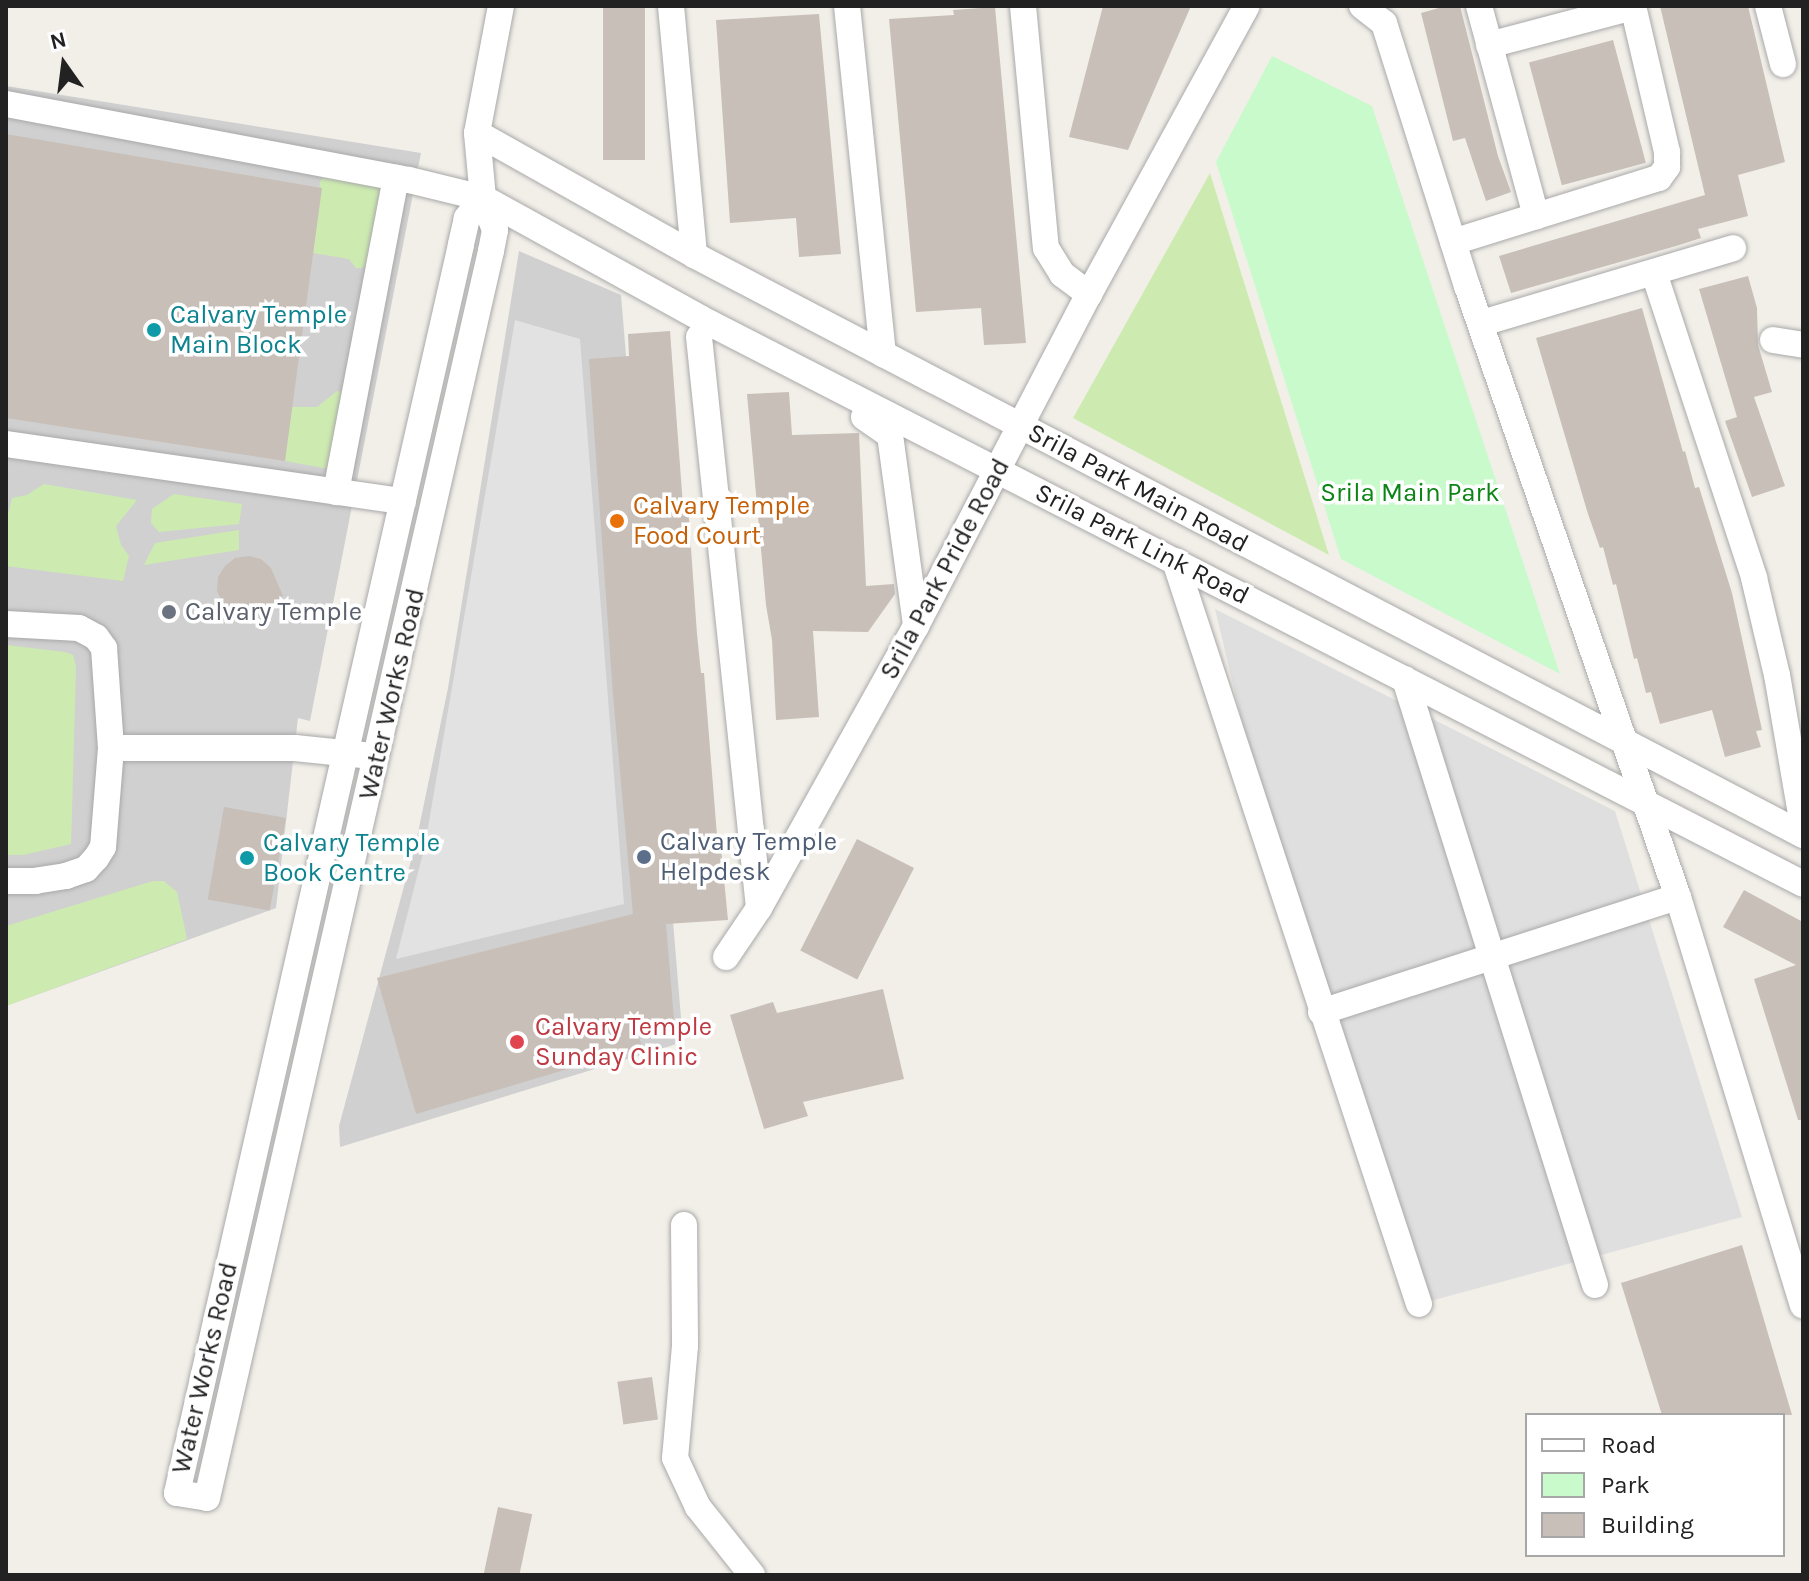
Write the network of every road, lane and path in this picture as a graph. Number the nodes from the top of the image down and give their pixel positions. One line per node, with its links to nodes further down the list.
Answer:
1 (501, 6): 13 (street, Water Works Road)
2 (671, 6): 19 (street)
3 (847, 6): 25 (street)
4 (1023, 6): 21 (street)
5 (1247, 6): 21 (street, Srila Park Pride Road)
6 (1362, 6): 17 (street)
7 (1479, 6): 10 (street)
8 (1768, 6): 11 (street)
9 (1633, 7): 10 (street); 16 (street)
10 (1489, 45): 16 (street)
11 (1783, 64)
12 (6, 104): 14 (street, Srila Park Link Road)
13 (477, 133): 15 (street, Water Works Road); 19 (street, Srila Park Main Road)
14 (396, 178): 15 (street, Srila Park Link Road); 29 (street)
15 (483, 198): 28 (street, Srila Park Link Road); 30 (street, Water Works Road); 38 (street, Water Works Road)
16 (1536, 216): 17 (street)
17 (1453, 242): 22 (street)
18 (1733, 248): 20 (street)
19 (694, 255): 25 (street, Srila Park Main Road)
20 (1654, 273): 22 (street); 40 (street)
21 (1089, 294): 26 (street, Srila Park Pride Road)
22 (1482, 323): 35 (street)
23 (1773, 340): 24 (street)
24 (1803, 345)
25 (883, 354): 26 (street, Srila Park Main Road)
26 (1021, 426): 28 (street, Srila Park Pride Road); 35 (street, Srila Park Main Road)
27 (6, 444): 29 (street)
28 (998, 470): 31 (street, Srila Park Link Road); 33 (street, Srila Park Pride Road)
29 (336, 492): 30 (street)
30 (403, 501): 37 (street, Water Works Road)
31 (1175, 561): 34 (street, Srila Park Link Road); 49 (street)
32 (6, 624): 36 (street)
33 (916, 626): 46 (street, Srila Park Pride Road); 46 (street)
34 (1405, 679): 39 (street, Srila Park Link Road); 48 (street)
35 (1625, 743): 39 (street); 41 (street, Srila Park Main Road)
36 (111, 748): 37 (street); 44 (street)
37 (346, 751): 38 (street); 38 (street, Water Works Road)
38 (377, 759)
39 (1645, 801): 43 (street, Srila Park Link Road); 45 (street)
40 (1803, 825)
41 (1803, 835)
42 (1803, 843): 43 (street)
43 (1796, 880)
44 (6, 881)
45 (1678, 897): 48 (street); 53 (street)
46 (759, 908): 47 (street, Srila Park Pride Road)
47 (726, 957)
48 (1493, 957): 49 (street); 51 (street)
49 (1321, 1012): 52 (street)
50 (684, 1225): 54 (street)
51 (1595, 1285)
52 (1419, 1304)
53 (1803, 1305)
54 (752, 1575)

